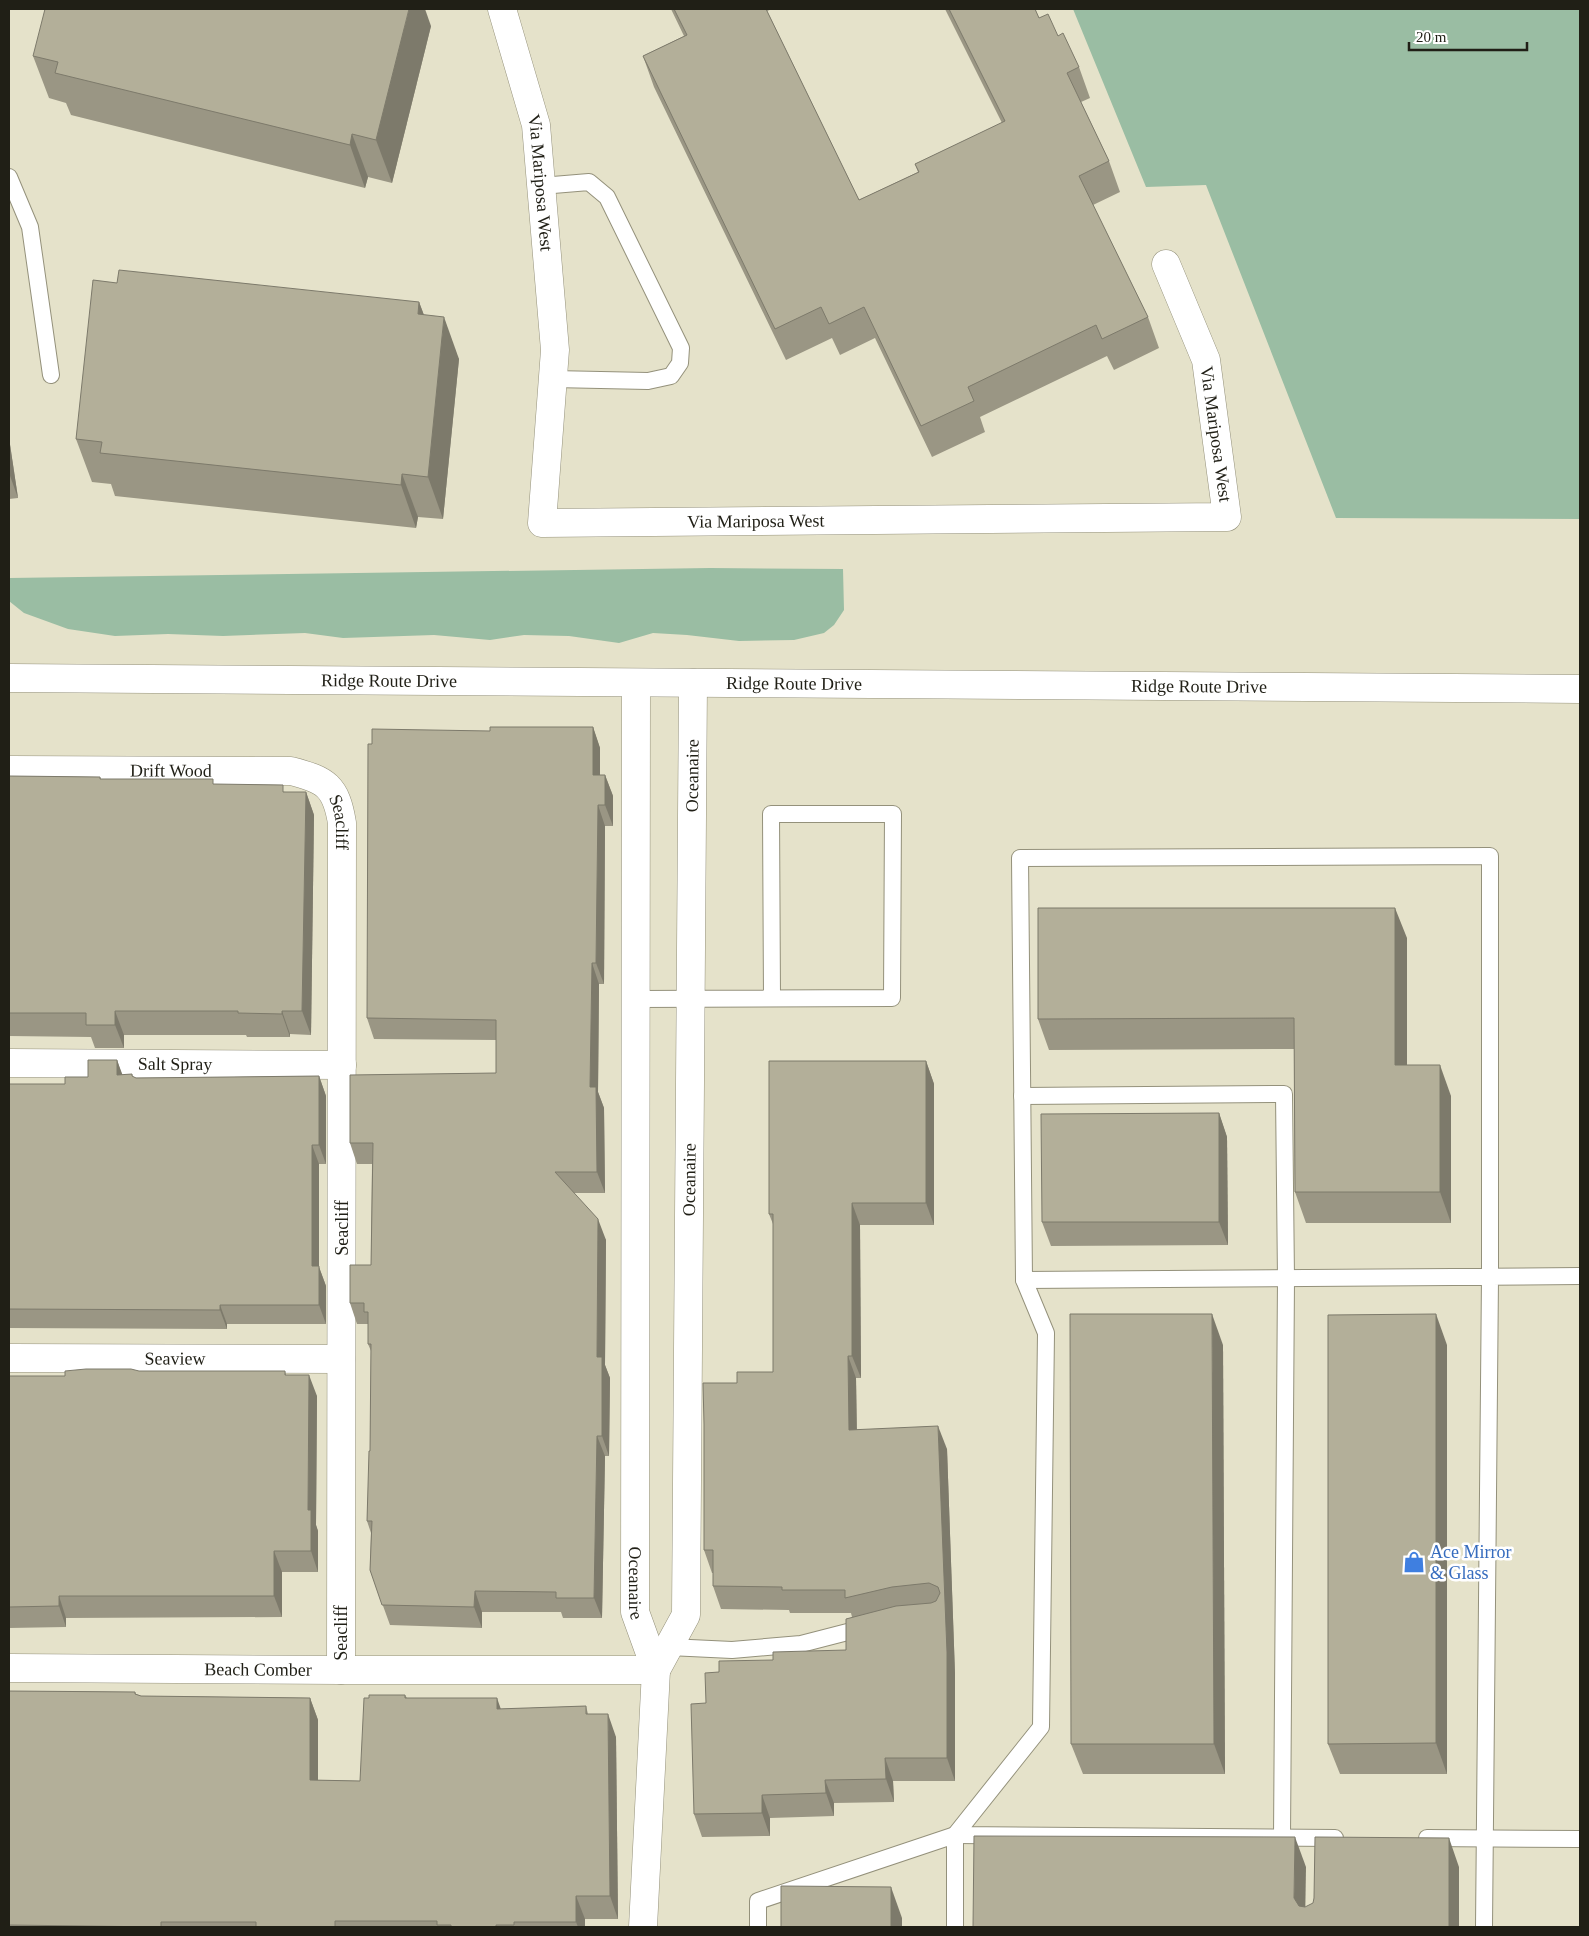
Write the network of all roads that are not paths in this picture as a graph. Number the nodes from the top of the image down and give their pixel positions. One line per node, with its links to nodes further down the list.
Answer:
1 (502, 9): 3 (street, Via Mariposa West)
2 (9, 177): 5 (lane)
3 (540, 186): 6 (street, Via Mariposa West); 6 (lane)
4 (1166, 264): 6 (street, Via Mariposa West)
5 (51, 375)
6 (553, 380)
7 (9, 678): 8 (street, Ridge Route Drive)
8 (636, 683): 9 (street, Ridge Route Drive); 14 (street, Oceanaire)
9 (694, 683): 10 (street, Ridge Route Drive); 15 (street, Oceanaire)
10 (1580, 689)
11 (9, 770): 12 (street, Drift Wood)
12 (330, 787): 17 (street, Seacliff)
13 (772, 998): 13 (lane); 15 (lane)
14 (636, 999): 15 (lane); 26 (street, Oceanaire)
15 (691, 999): 26 (street, Oceanaire)
16 (9, 1063): 17 (street, Salt Spray)
17 (342, 1065): 24 (street, Seacliff)
18 (1022, 1096): 20 (lane); 21 (lane); 22 (lane)
19 (1580, 1276): 20 (lane)
20 (1490, 1277): 21 (lane); 34 (lane)
21 (1286, 1279): 22 (lane); 30 (lane)
22 (1024, 1280): 29 (lane)
23 (9, 1358): 24 (street, Seaview)
24 (341, 1359): 28 (street, Seacliff)
25 (885, 1623): 26 (lane)
26 (663, 1658): 28 (street, Beach Comber); 37 (street, Oceanaire)
27 (9, 1668): 28 (street, Beach Comber)
28 (341, 1670)
29 (955, 1835): 30 (lane); 38 (lane); 39 (lane)
30 (1282, 1837): 31 (lane)
31 (1316, 1838): 32 (lane); 36 (lane)
32 (1346, 1838)
33 (1415, 1838): 34 (lane)
34 (1485, 1838): 35 (lane); 40 (lane)
35 (1580, 1839)
36 (1316, 1858)
37 (643, 1927)
38 (758, 1927)
39 (955, 1927)
40 (1484, 1927)

